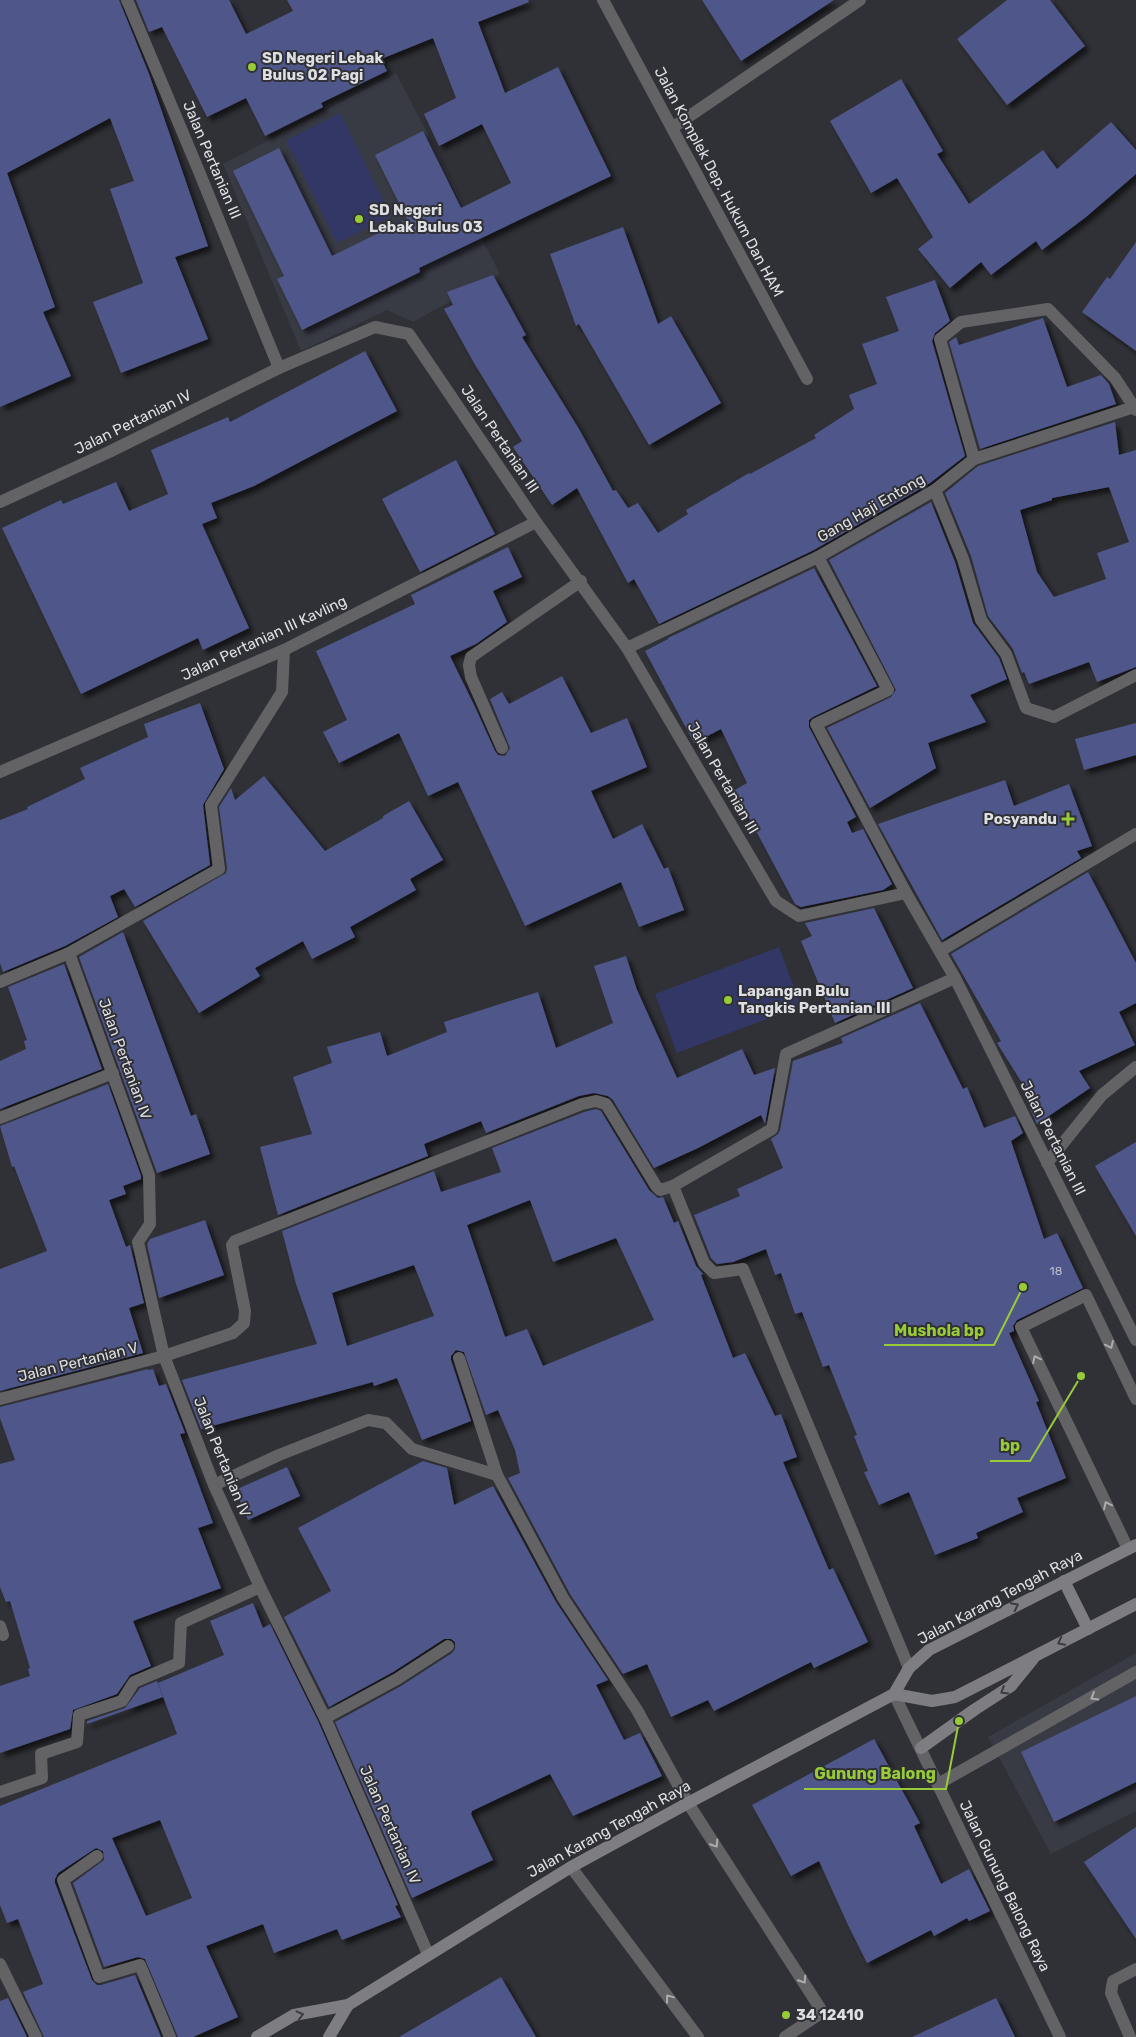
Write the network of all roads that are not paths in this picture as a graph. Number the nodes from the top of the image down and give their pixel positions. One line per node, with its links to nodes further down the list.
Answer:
1 (127, 0): 5 (street, Jalan Pertanian III)
2 (603, 0): 4 (street, Jalan Komplek Dep. Hukum Dan HAM)
3 (860, 0): 4 (street)
4 (672, 128): 6 (street, Jalan Komplek Dep. Hukum Dan HAM)
5 (280, 368): 10 (street, Jalan Pertanian IV); 11 (street, Jalan Pertanian III)
6 (807, 379)
7 (1135, 409): 8 (street, Gang Haji Entong); 8 (street)
8 (974, 459): 9 (street, Gang Haji Entong)
9 (935, 490): 12 (street, Gang Haji Entong); 16 (street)
10 (0, 502)
11 (536, 522): 13 (street, Jalan Pertanian III); 15 (street, Jalan Pertanian III Kavling)
12 (818, 557): 14 (street, Gang Haji Entong); 20 (street, Jalan Pertanian III)
13 (581, 581): 14 (street, Jalan Pertanian III); 17 (street)
14 (627, 648): 20 (street, Jalan Pertanian III)
15 (284, 650): 18 (street, Jalan Pertanian III Kavling); 22 (street)
16 (1136, 675)
17 (502, 748)
18 (0, 772)
19 (1136, 834): 21 (street)
20 (906, 893): 21 (street, Jalan Pertanian III)
21 (940, 951): 23 (street, Jalan Pertanian III)
22 (69, 953): 24 (street); 26 (street, Jalan Pertanian IV)
23 (955, 978): 28 (street, Jalan Pertanian III); 29 (street)
24 (0, 982)
25 (1136, 1067): 28 (street)
26 (113, 1073): 27 (street); 31 (street, Jalan Pertanian IV)
27 (0, 1118)
28 (1047, 1163): 30 (street, Jalan Pertanian III)
29 (673, 1186): 31 (street, Jalan Pertanian V); 44 (street)
30 (1136, 1340)
31 (164, 1356): 33 (street, Jalan Pertanian V); 36 (street, Jalan Pertanian IV)
32 (459, 1358): 35 (street)
33 (0, 1399)
34 (1136, 1399): 37 (street, one-way to 34)
35 (497, 1475): 36 (street); 51 (street)
36 (214, 1485): 39 (street, Jalan Pertanian IV)
37 (1132, 1547): 38 (main road, Jalan Karang Tengah Raya)
38 (1064, 1581): 41 (main road); 44 (main road, Jalan Karang Tengah Raya, one-way to 38)
39 (260, 1587): 47 (street, Jalan Pertanian IV); 50 (street)
40 (1136, 1604): 41 (main road)
41 (1088, 1629): 43 (main road, one-way to 43)
42 (448, 1646): 47 (street)
43 (1036, 1655): 46 (main road); 48 (main road, one-way to 48)
44 (909, 1668): 46 (main road, Jalan Karang Tengah Raya)
45 (1136, 1672): 49 (street, one-way to 49)
46 (894, 1694): 48 (street, Jalan Gunung Balong Raya); 51 (main road, Jalan Karang Tengah Raya)
47 (325, 1718): 54 (street, Jalan Pertanian IV)
48 (921, 1748): 49 (street, Jalan Gunung Balong Raya)
49 (938, 1784): 65 (street, Jalan Gunung Balong Raya)
50 (0, 1792)
51 (688, 1803): 53 (main road, Jalan Karang Tengah Raya); 64 (street, one-way to 64)
52 (98, 1856): 60 (street)
53 (571, 1867): 54 (main road, Jalan Karang Tengah Raya); 63 (street, one-way to 53)
54 (428, 1954): 57 (main road, Jalan Karang Tengah Raya)
55 (0, 1964): 59 (street)
56 (1136, 1969): 58 (street)
57 (348, 2005): 61 (main road, Jalan Karang Tengah Raya, one-way to 57); 62 (main road, Jalan Karang Tengah Raya)
58 (1131, 2031)
59 (36, 2037)
60 (170, 2037)
61 (258, 2037)
62 (329, 2037)
63 (698, 2037)
64 (785, 2037)
65 (1060, 2037)

